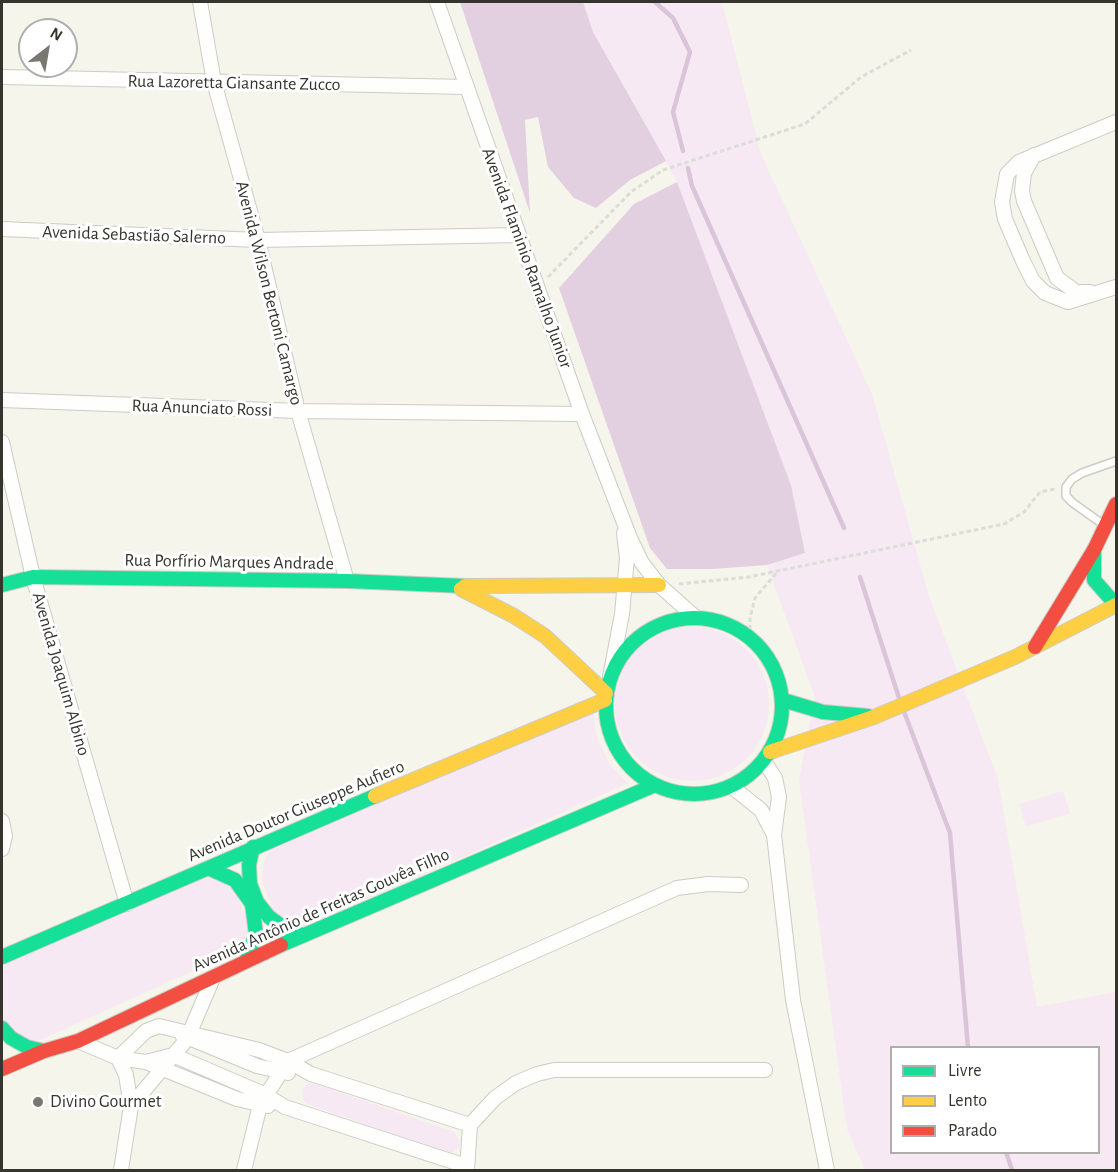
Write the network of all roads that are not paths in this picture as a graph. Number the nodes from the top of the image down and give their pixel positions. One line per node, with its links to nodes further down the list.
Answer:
1 (200, 2): 4 (street, Avenida Wilson Bertoni Camargo)
2 (437, 2): 5 (street, Avenida Flaminio Ramalho Junior)
3 (2, 77): 4 (street, Rua Lazoretta Giansante Zucco)
4 (214, 82): 5 (street, Rua Lazoretta Giansante Zucco); 10 (street, Avenida Wilson Bertoni Camargo)
5 (466, 87): 9 (street, Avenida Flaminio Ramalho Junior)
6 (1116, 122): 7 (street)
7 (1034, 154): 11 (street); 11 (street)
8 (2, 229): 10 (street, Avenida Sebastião Salerno)
9 (519, 236): 10 (street, Avenida Sebastião Salerno); 14 (street, Avenida Flaminio Ramalho Junior)
10 (258, 240): 13 (street, Avenida Wilson Bertoni Camargo)
11 (1110, 290)
12 (2, 400): 13 (street, Rua Anunciato Rossi)
13 (298, 411): 14 (street, Rua Anunciato Rossi); 22 (street, Avenida Wilson Bertoni Camargo)
14 (582, 414): 18 (street, Avenida Flaminio Ramalho Junior)
15 (2, 442): 21 (street, Avenida Joaquim Albino)
16 (1116, 461): 19 (lane)
17 (1116, 504): 19 (street)
18 (622, 513): 24 (street, Avenida Flaminio Ramalho Junior); 26 (street, Avenida Flaminio Ramalho Junior)
19 (1111, 526): 20 (street)
20 (1094, 550): 27 (street); 29 (street)
21 (33, 577): 22 (street, Rua Porfírio Marques Andrade); 23 (street, Rua Porfírio Marques Andrade); 43 (street, Avenida Joaquim Albino)
22 (347, 582): 25 (street, Rua Porfírio Marques Andrade)
23 (2, 585)
24 (659, 585): 26 (street, Rua Porfírio Marques Andrade); 28 (street, Avenida Flaminio Ramalho Junior)
25 (456, 586): 26 (street, Rua Porfírio Marques Andrade); 31 (street, Rua Porfírio Marques Andrade)
26 (624, 587): 30 (street, Avenida Flaminio Ramalho Junior)
27 (1116, 606): 29 (street)
28 (695, 617): 30 (street); 32 (street)
29 (1035, 646): 33 (street)
30 (610, 677): 31 (street)
31 (606, 696): 35 (street); 39 (street, Avenida Doutor Giuseppe Aufiero)
32 (783, 700): 33 (street); 34 (street)
33 (877, 715): 34 (street)
34 (767, 756): 36 (street); 38 (street)
35 (655, 785): 36 (street); 44 (street, Avenida Antônio de Freitas Gouvêa Filho)
36 (731, 786): 38 (street)
37 (2, 821): 40 (street)
38 (774, 835): 64 (street)
39 (253, 847): 41 (street, Avenida Doutor Giuseppe Aufiero); 44 (street)
40 (2, 849)
41 (208, 868): 43 (street, Avenida Doutor Giuseppe Aufiero); 46 (street)
42 (741, 885): 58 (street)
43 (127, 904): 45 (street, Avenida Doutor Giuseppe Aufiero)
44 (302, 935): 46 (street, Avenida Antônio de Freitas Gouvêa Filho)
45 (2, 957)
46 (246, 961): 47 (street, Avenida Antônio de Freitas Gouvêa Filho)
47 (213, 978): 49 (street); 50 (street, Avenida Antônio de Freitas Gouvêa Filho)
48 (2, 1028): 51 (street)
49 (189, 1036): 52 (street); 53 (street); 58 (street)
50 (78, 1041): 51 (street, Avenida Antônio de Freitas Gouvêa Filho); 53 (street)
51 (44, 1051): 56 (street, Avenida Antônio de Freitas Gouvêa Filho)
52 (173, 1055): 54 (street); 55 (street); 58 (street)
53 (118, 1058): 54 (street); 59 (street)
54 (146, 1062): 55 (street)
55 (162, 1068): 58 (street); 59 (street)
56 (2, 1069)
57 (765, 1070): 60 (street)
58 (273, 1083): 60 (street); 61 (street); 63 (street)
59 (131, 1106): 62 (street)
60 (470, 1125): 61 (street)
61 (466, 1168)
62 (121, 1170)
63 (244, 1170)
64 (827, 1170)

